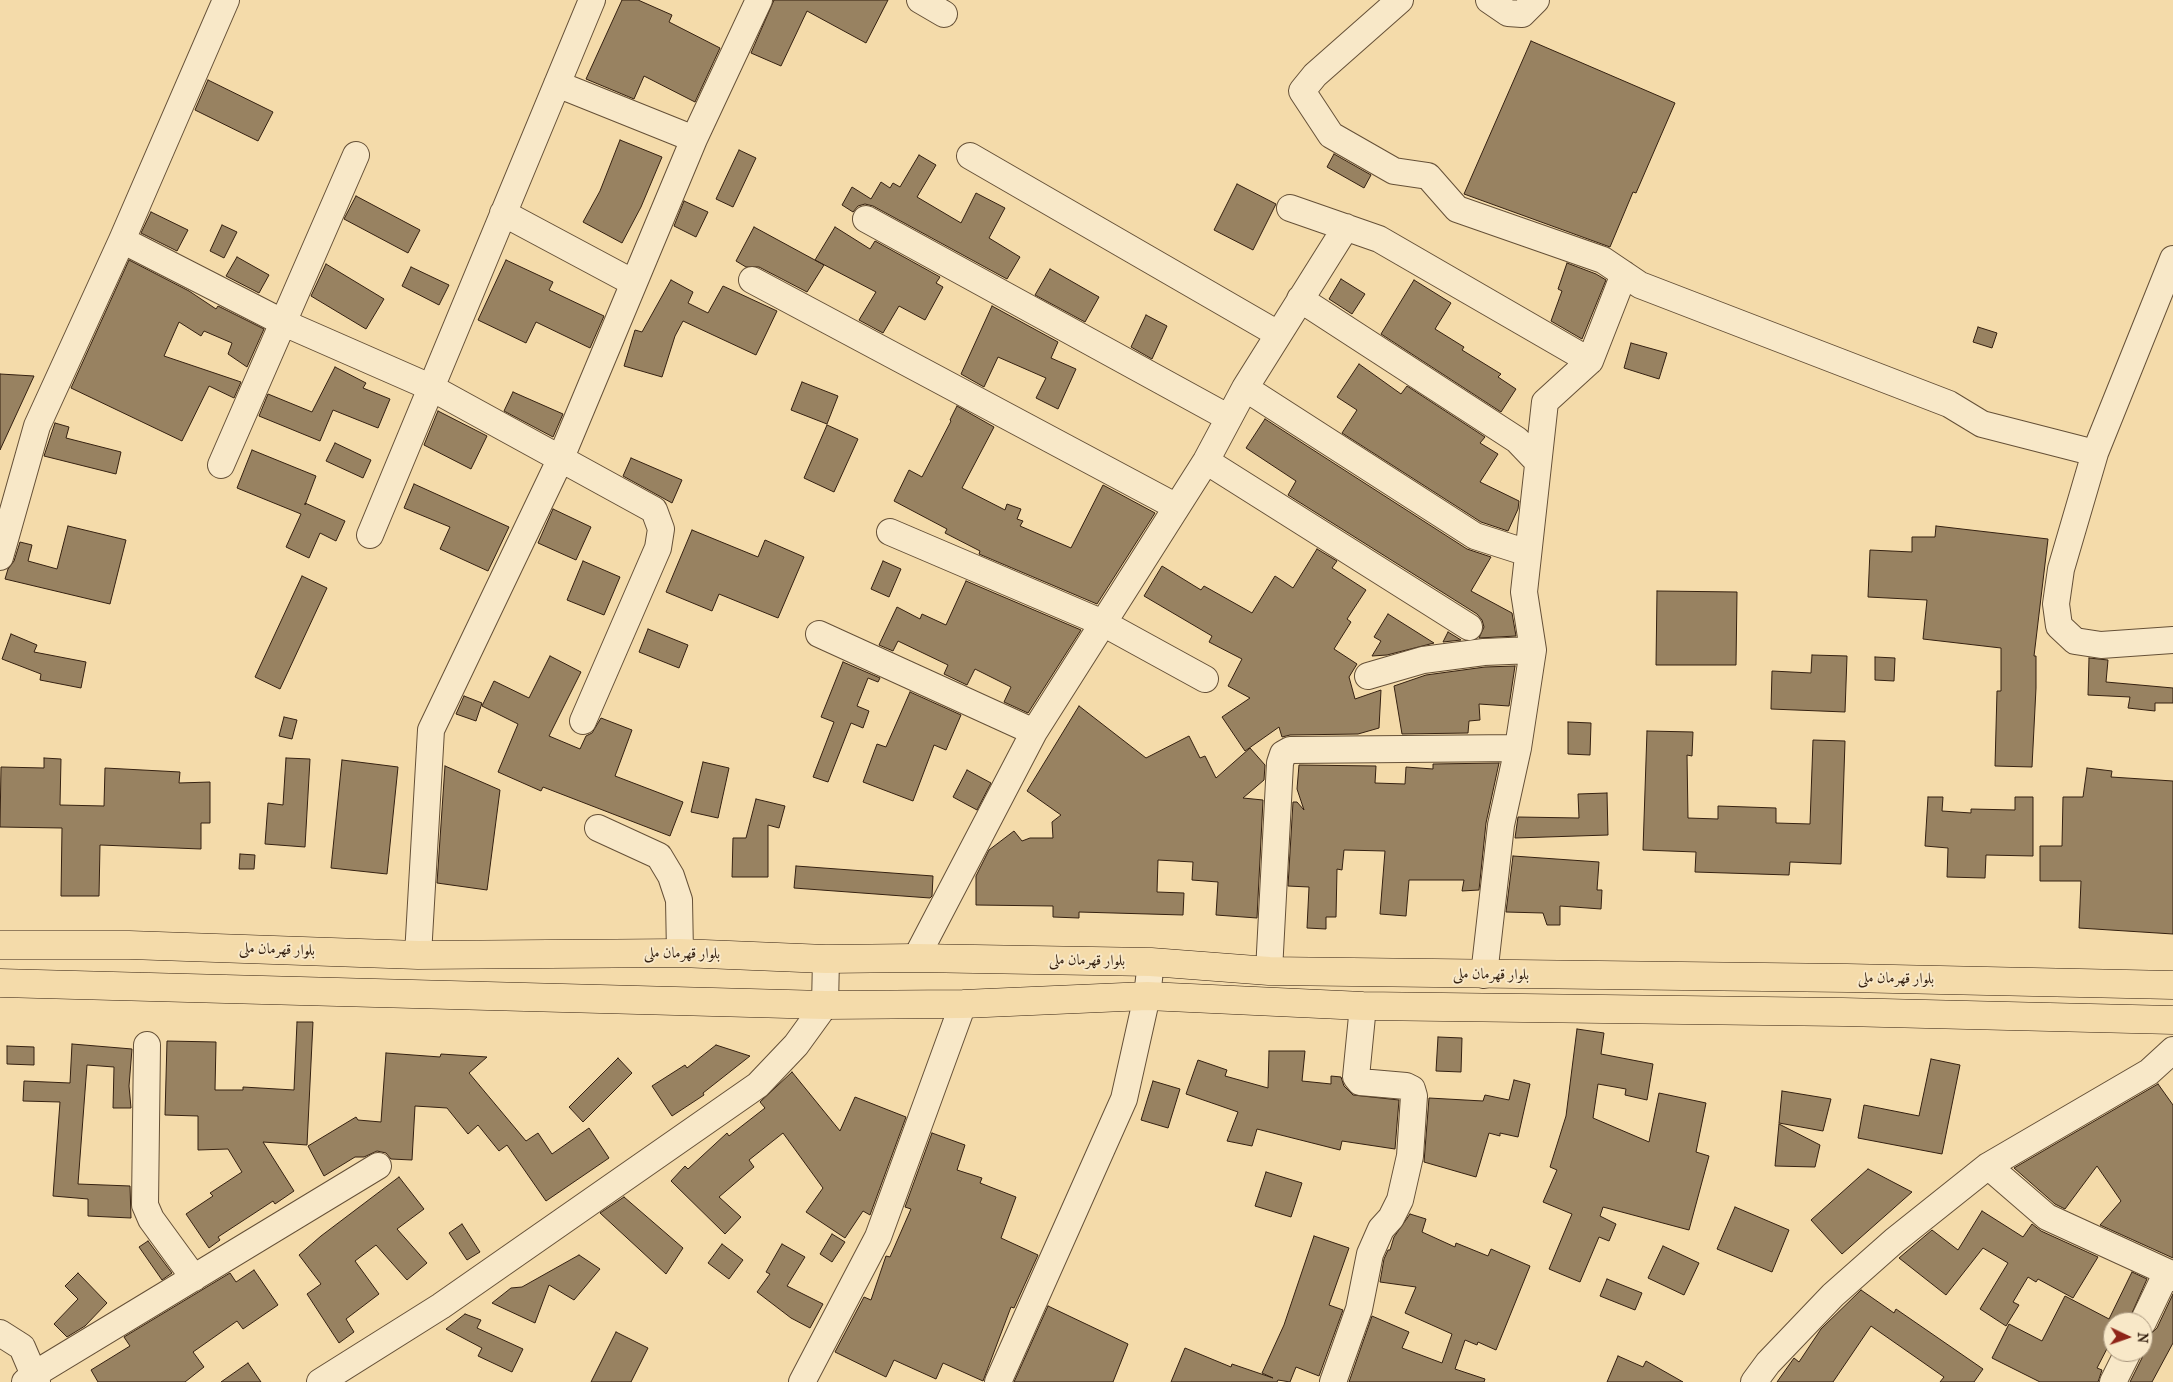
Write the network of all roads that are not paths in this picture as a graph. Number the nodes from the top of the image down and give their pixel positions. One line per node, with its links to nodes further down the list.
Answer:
1 (226, 0): 17 (street)
2 (592, 0): 9 (street)
3 (759, 0): 10 (street)
4 (920, 0): 8 (street)
5 (1400, 0): 19 (street)
6 (1489, 0): 7 (street)
7 (1536, 0)
8 (944, 14)
9 (557, 84): 10 (street); 14 (street)
10 (694, 139): 21 (street)
11 (356, 155): 23 (street)
12 (970, 156): 24 (street)
13 (1290, 208): 16 (street)
14 (502, 213): 21 (street); 26 (street)
15 (866, 220): 28 (street)
16 (1346, 227): 22 (street); 25 (street)
17 (122, 240): 23 (street); 38 (street)
18 (2173, 259): 29 (street)
19 (1624, 274): 25 (street); 29 (street)
20 (752, 280): 34 (street)
21 (632, 282): 30 (street)
22 (1300, 299): 24 (street); 32 (street)
23 (284, 323): 26 (street); 33 (street)
24 (1278, 334): 27 (street)
25 (1590, 361): 32 (street)
26 (430, 387): 30 (street); 36 (street)
27 (1245, 388): 28 (street); 37 (street)
28 (1229, 418): 31 (street)
29 (2095, 453): 42 (street)
30 (560, 460): 46 (street); 52 (street)
31 (1206, 460): 34 (street); 40 (street)
32 (1538, 462): 37 (street)
33 (221, 466)
34 (1175, 506): 39 (street)
35 (890, 532): 39 (street)
36 (370, 535)
37 (1528, 553): 43 (street)
38 (0, 556)
39 (1103, 623): 45 (street); 47 (street)
40 (1469, 627)
41 (818, 634): 47 (street)
42 (2173, 640)
43 (1533, 650): 44 (street); 48 (street)
44 (1368, 676)
45 (1205, 679)
46 (584, 721)
47 (1034, 732): 53 (street)
48 (1518, 748): 56 (street); 57 (street)
49 (598, 828): 51 (street)
50 (0, 945): 52 (highway, بلوار قهرمان ملی)
51 (680, 953): 52 (highway, بلوار قهرمان ملی); 54 (highway, بلوار قهرمان ملی)
52 (418, 955)
53 (916, 958): 54 (highway, بلوار قهرمان ملی); 55 (highway, بلوار قهرمان ملی)
54 (826, 959): 62 (street)
55 (1151, 962): 56 (highway, بلوار قهرمان ملی); 60 (street)
56 (1269, 971): 57 (highway, بلوار قهرمان ملی)
57 (1484, 975): 59 (highway, بلوار قهرمان ملی)
58 (0, 982): 62 (highway)
59 (2173, 985)
60 (1147, 996): 61 (highway); 63 (highway); 77 (street)
61 (963, 1004): 62 (highway); 76 (street)
62 (825, 1005): 75 (street)
63 (1363, 1006): 64 (highway); 78 (street)
64 (2173, 1020)
65 (147, 1045): 70 (street)
66 (2173, 1050): 68 (street)
67 (378, 1166): 70 (street)
68 (1988, 1166): 69 (street); 79 (street)
69 (2170, 1275): 71 (street)
70 (194, 1278): 74 (street)
71 (2149, 1312)
72 (0, 1333): 74 (street)
73 (2123, 1362): 80 (street)
74 (32, 1380)
75 (320, 1382)
76 (802, 1382)
77 (998, 1382)
78 (1333, 1382)
79 (1754, 1382)
80 (2113, 1382)

